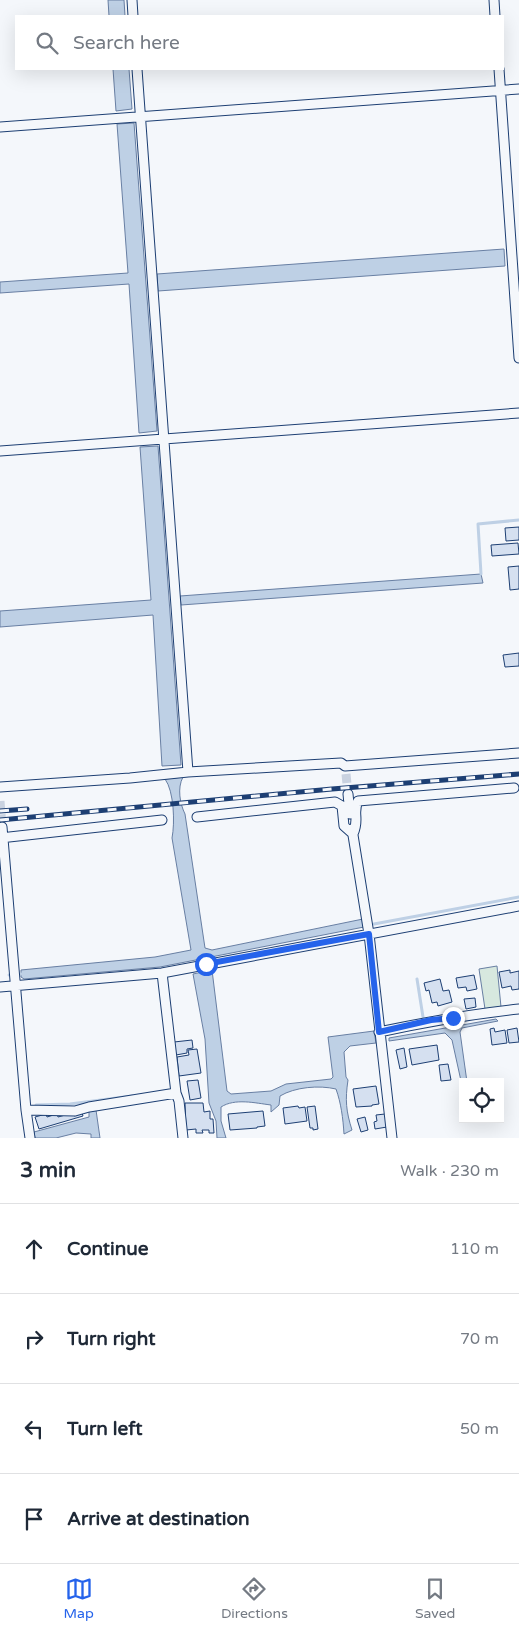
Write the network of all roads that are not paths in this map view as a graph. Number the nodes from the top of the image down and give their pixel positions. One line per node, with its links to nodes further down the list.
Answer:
1 (132, 0): 3 (street)
2 (494, 0): 4 (street)
3 (133, 15)
4 (495, 15)
5 (137, 70): 9 (street)
6 (499, 70): 8 (street)
7 (519, 89): 8 (street)
8 (500, 90): 9 (street); 11 (street)
9 (141, 116): 10 (street); 13 (street)
10 (0, 127)
11 (519, 358)
12 (519, 412): 13 (street)
13 (164, 438): 14 (street); 16 (street)
14 (0, 451)
15 (519, 753): 16 (street)
16 (188, 772): 17 (street)
17 (0, 787)
18 (514, 788): 23 (street)
19 (348, 794): 23 (street)
20 (197, 818): 23 (street)
21 (162, 820): 24 (street)
22 (2, 828): 24 (street)
23 (353, 834): 26 (street)
24 (2, 837): 28 (street)
25 (519, 906): 26 (street)
26 (369, 934): 27 (street); 31 (street)
27 (162, 973): 28 (street); 32 (street)
28 (15, 978): 29 (street); 33 (street)
29 (0, 986)
30 (519, 1009): 31 (street)
31 (379, 1032): 35 (street)
32 (176, 1093): 33 (street); 36 (street)
33 (26, 1110): 34 (street)
34 (30, 1135)
35 (390, 1137)
36 (183, 1138)

